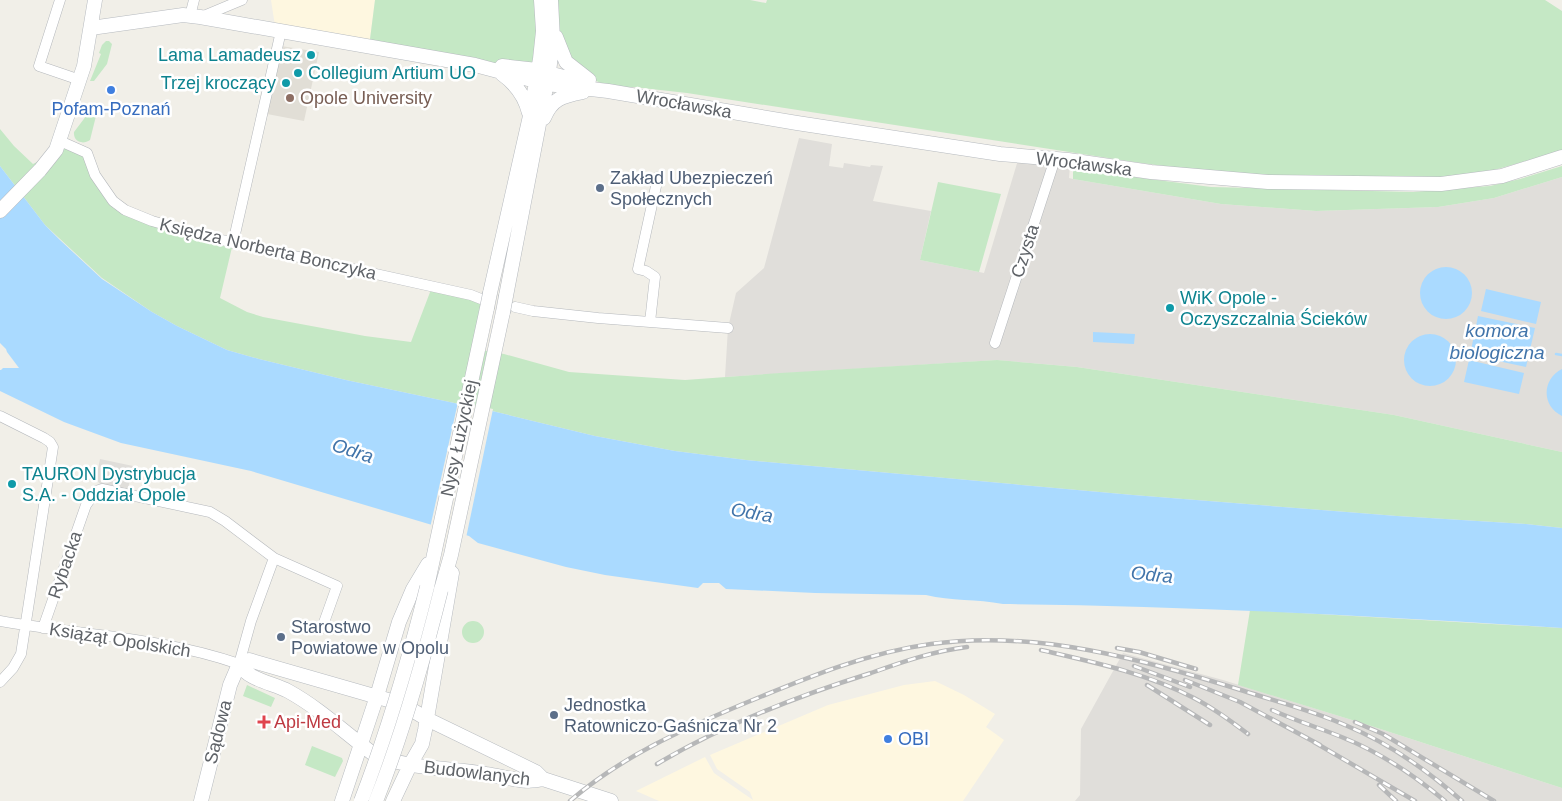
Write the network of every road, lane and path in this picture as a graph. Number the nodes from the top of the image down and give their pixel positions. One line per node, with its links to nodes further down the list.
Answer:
1 (60, 0): 14 (street)
2 (95, 0): 9 (main road)
3 (194, 0): 7 (street)
4 (242, 0): 7 (street)
5 (541, 0): 13 (main road)
6 (551, 0): 8 (main road)
7 (195, 16): 9 (main road, Wrocławska); 10 (main road, Wrocławska)
8 (553, 25): 13 (main road); 15 (main road)
9 (91, 28): 14 (main road)
10 (281, 31): 11 (main road, Wrocławska); 23 (street)
11 (475, 65): 12 (main road, Wrocławska); 13 (main road, Wrocławska)
12 (497, 71): 13 (main road, Wrocławska); 16 (main road)
13 (542, 77): 15 (main road, Wrocławska); 16 (main road, Nysy Łużyckiej); 17 (main road, Nysy Łużyckiej)
14 (80, 80): 18 (main road)
15 (598, 89): 17 (main road); 20 (main road, Wrocławska)
16 (530, 116): 24 (main road, Nysy Łużyckiej)
17 (537, 135): 25 (main road, Nysy Łużyckiej)
18 (60, 141): 22 (main road); 23 (street, Księdza Norberta Bonczyka)
19 (1562, 157): 20 (main road, Wrocławska)
20 (1055, 159): 28 (street, Czysta)
21 (658, 177): 26 (street)
22 (0, 211)
23 (233, 243): 24 (street, Księdza Norberta Bonczyka)
24 (486, 300): 30 (main road, Nysy Łużyckiej)
25 (508, 305): 26 (street); 32 (main road, Nysy Łużyckiej)
26 (650, 322): 27 (street)
27 (728, 328)
28 (995, 343)
29 (0, 416): 34 (street)
30 (434, 552): 39 (main road); 46 (main road, Nysy Łużyckiej, bridge)
31 (274, 558): 35 (street, Rybacka); 36 (street); 37 (street)
32 (448, 577): 40 (main road); 47 (main road, Nysy Łużyckiej, bridge)
33 (0, 621): 34 (street, Książąt Opolskich)
34 (26, 626): 35 (street, Książąt Opolskich); 38 (street)
35 (44, 628): 37 (street, Książąt Opolskich)
36 (322, 628)
37 (238, 664): 39 (main road, Książąt Opolskich); 41 (main road, Książąt Opolskich); 44 (main road, Sądowa)
38 (0, 682)
39 (377, 696): 40 (main road, Budowlanych); 41 (main road)
40 (427, 719): 42 (main road); 43 (main road, Budowlanych)
41 (361, 744): 42 (main road, Budowlanych); 45 (main road)
42 (410, 764): 43 (main road, Budowlanych); 48 (main road)
43 (543, 780): 49 (main road, Budowlanych)
44 (201, 801)
45 (342, 801)
46 (361, 801)
47 (376, 801)
48 (393, 801)
49 (611, 801)

